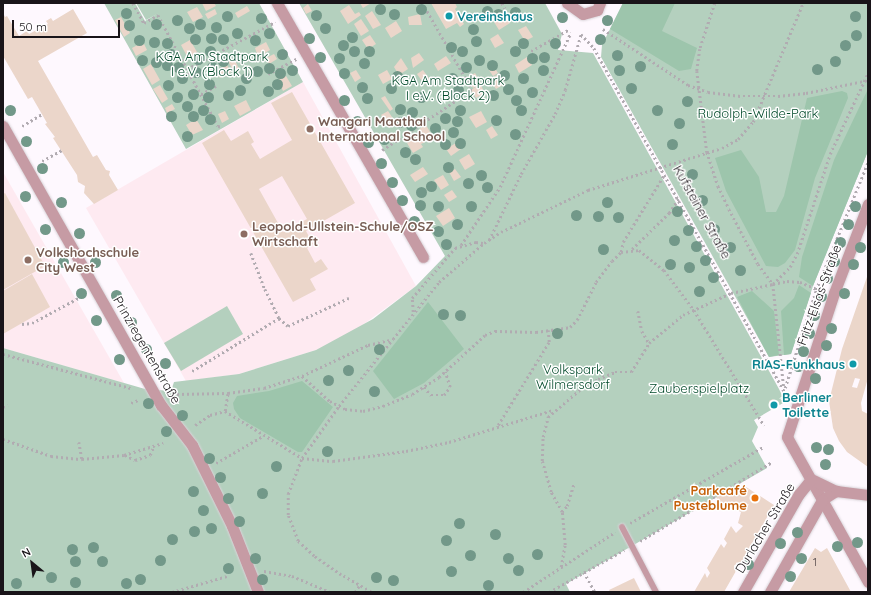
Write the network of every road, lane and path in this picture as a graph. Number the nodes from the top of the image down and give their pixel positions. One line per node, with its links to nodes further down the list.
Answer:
1 (133, 3): 14 (path)
2 (277, 3): 42 (street)
3 (422, 3): 28 (path)
4 (502, 3): 9 (path)
5 (567, 3): 8 (street)
6 (715, 3): 20 (path)
7 (803, 3): 22 (path)
8 (598, 7)
9 (505, 8)
10 (275, 21): 14 (path)
11 (604, 29): 20 (path)
12 (531, 51): 38 (path)
13 (296, 58): 16 (path)
14 (187, 69): 21 (path)
15 (868, 73): 18 (path)
16 (268, 74)
17 (868, 80): 18 (path)
18 (862, 82): 22 (path); 43 (path)
19 (216, 86): 21 (path)
20 (699, 90): 22 (path); 29 (path)
21 (201, 94): 26 (path)
22 (763, 96): 29 (path)
23 (42, 114): 25 (path)
24 (3, 126): 103 (street, Prinzregentenstraße)
25 (22, 126)
26 (223, 127)
27 (62, 150): 30 (path)
28 (382, 150)
29 (707, 152): 32 (path); 43 (path)
30 (42, 161)
31 (868, 162): 44 (path)
32 (660, 167): 33 (path, Kufsteiner Straße); 36 (path); 36 (path, Kufsteiner Straße)
33 (664, 175): 34 (path, Kufsteiner Straße); 40 (path)
34 (678, 199): 39 (path); 45 (path, Kufsteiner Straße)
35 (868, 204): 46 (street, Fritz-Elsas-Straße)
36 (488, 241): 37 (path)
37 (484, 243): 38 (path); 51 (path)
38 (461, 245): 51 (path)
39 (632, 249): 40 (path); 49 (path)
40 (621, 252): 54 (path)
41 (252, 253): 52 (path)
42 (423, 257)
43 (773, 284): 44 (path); 45 (path); 63 (path)
44 (816, 290): 46 (path); 63 (path)
45 (731, 293): 49 (path); 63 (path, Kufsteiner Straße)
46 (834, 293): 69 (street, Fritz-Elsas-Straße)
47 (80, 297): 53 (path)
48 (349, 298): 52 (path)
49 (694, 310): 56 (path); 75 (path)
50 (638, 311): 56 (path)
51 (413, 312): 55 (path)
52 (279, 318): 58 (path)
53 (22, 324)
54 (548, 330): 59 (path); 76 (path)
55 (393, 339): 60 (path); 70 (path)
56 (649, 343): 72 (path)
57 (3, 354): 62 (path)
58 (192, 371)
59 (445, 372): 61 (path); 61 (path)
60 (302, 376): 64 (path); 70 (path)
61 (424, 387): 70 (path)
62 (131, 388)
63 (784, 390): 69 (path, Kufsteiner Straße)
64 (228, 393): 65 (path); 73 (path)
65 (177, 394)
66 (138, 400): 67 (path)
67 (131, 403)
68 (8, 405): 71 (path)
69 (797, 405): 88 (street, Fritz-Elsas-Straße)
70 (339, 406): 84 (path)
71 (3, 407)
72 (554, 410): 76 (path); 93 (path)
73 (226, 411): 74 (path); 77 (path)
74 (195, 425)
75 (764, 425)
76 (498, 426): 84 (path)
77 (264, 436): 84 (path); 87 (path)
78 (3, 439): 85 (path)
79 (79, 442): 85 (path)
80 (163, 442): 81 (path)
81 (154, 446): 83 (path); 83 (path)
82 (763, 447): 94 (path)
83 (124, 455): 85 (path)
84 (302, 458): 101 (path)
85 (82, 459)
86 (772, 462): 95 (path)
87 (216, 463)
88 (811, 479): 90 (street); 92 (street, Fritz-Elsas-Straße); 111 (street, Durlacher Straße)
89 (574, 483): 93 (path)
90 (836, 491): 91 (street); 92 (street)
91 (868, 495)
92 (822, 500): 100 (street); 112 (street)
93 (562, 512): 96 (path)
94 (622, 527): 95 (lane); 96 (path)
95 (631, 546): 98 (path); 110 (lane)
96 (561, 567): 107 (path)
97 (264, 571): 104 (path)
98 (584, 572): 108 (path); 109 (path)
99 (227, 576): 102 (path)
100 (868, 582)
101 (359, 586): 105 (path); 106 (path)
102 (172, 592)
103 (258, 592)
104 (330, 592)
105 (355, 592)
106 (371, 592)
107 (523, 592)
108 (549, 592)
109 (595, 592)
110 (656, 592)
111 (743, 592)
112 (770, 592)

